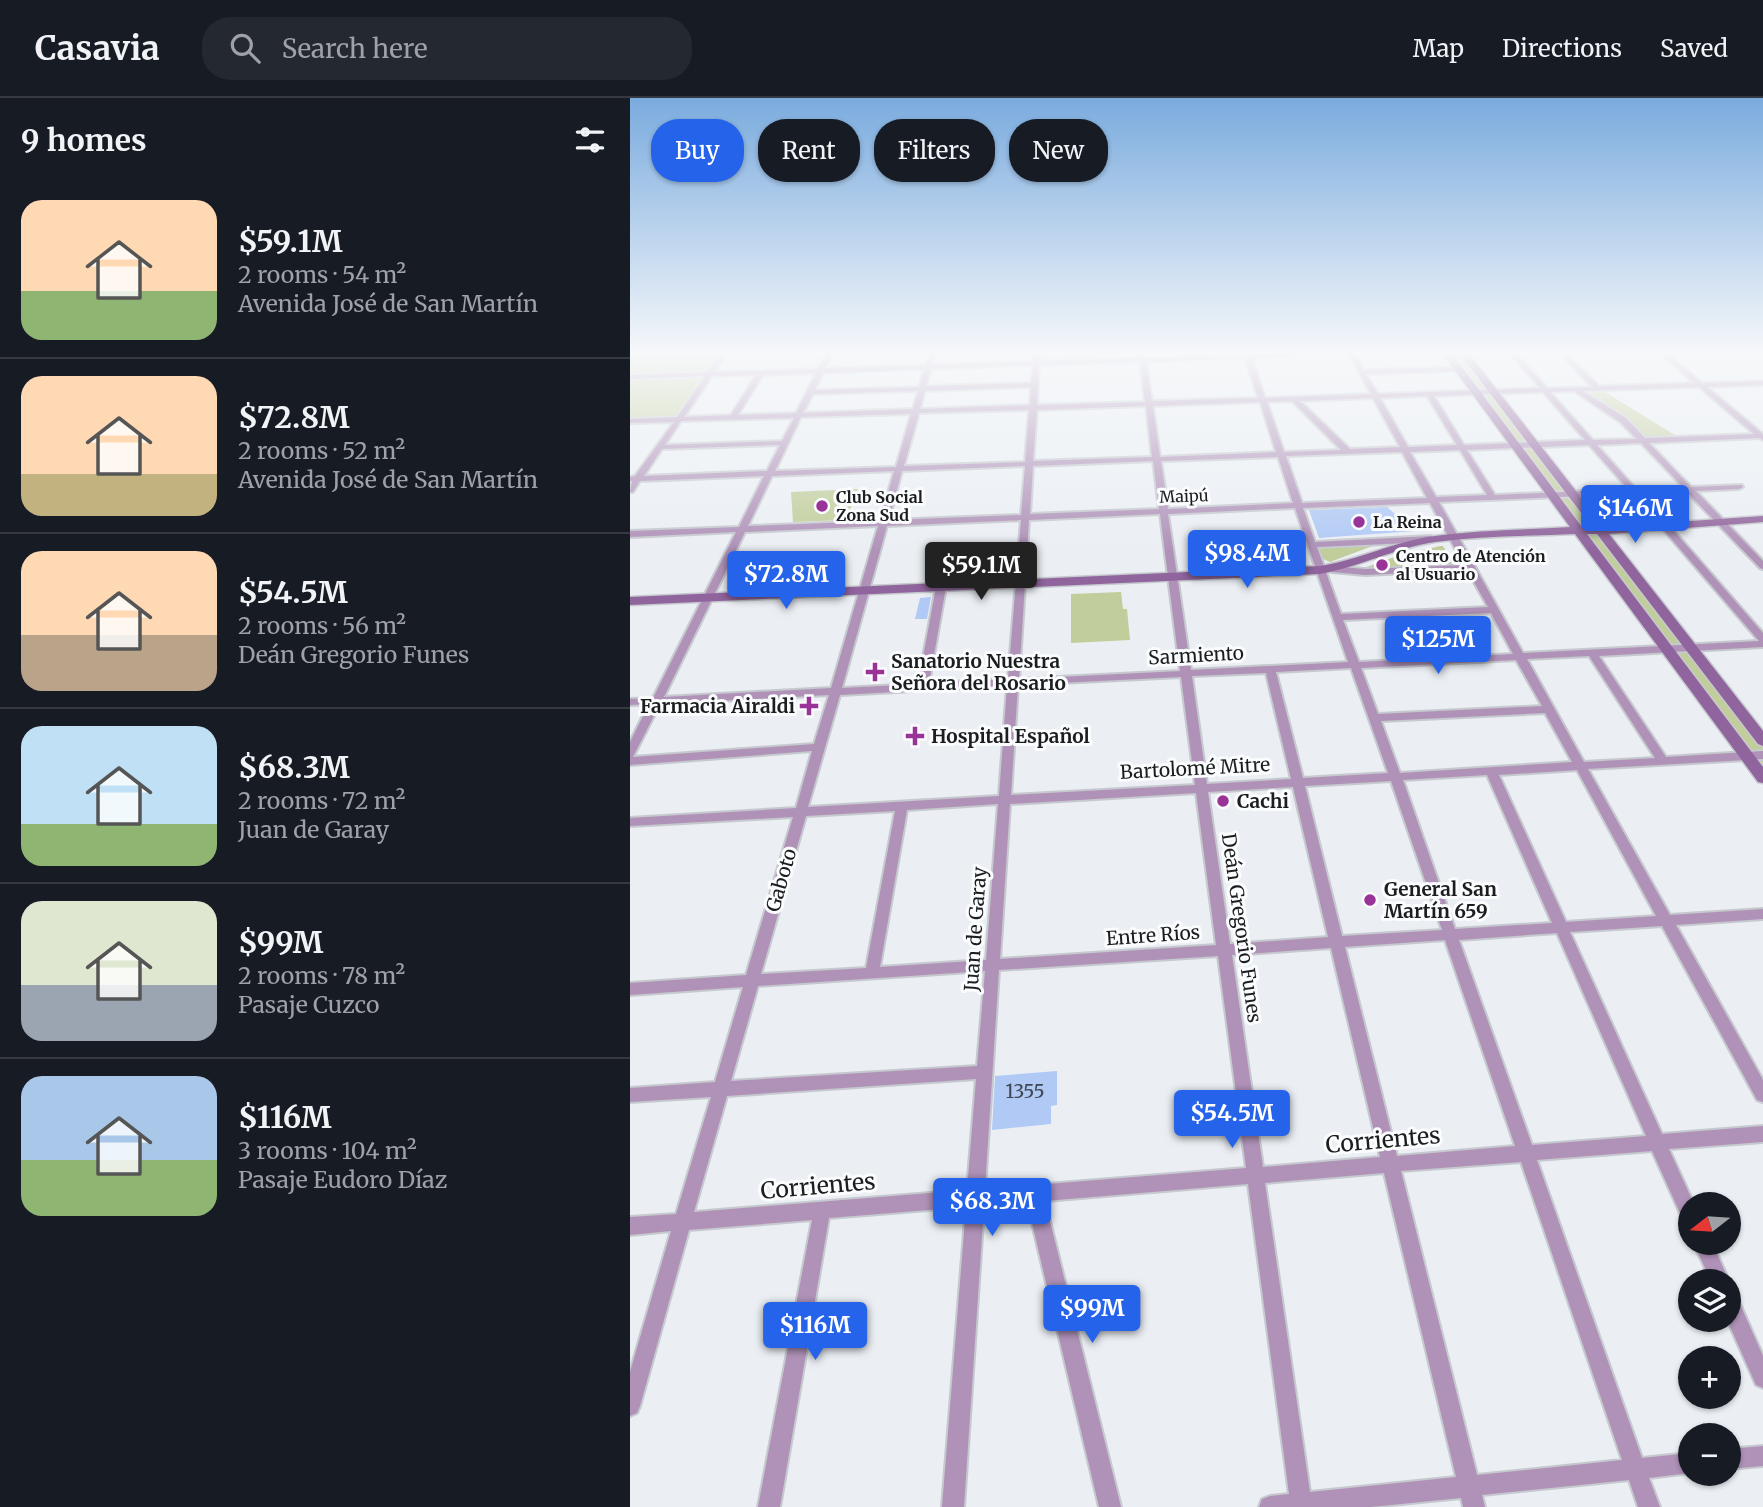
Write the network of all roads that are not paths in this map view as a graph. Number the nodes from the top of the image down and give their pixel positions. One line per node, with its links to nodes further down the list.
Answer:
1 (678, 420): 2 (street); 16 (street); 23 (street)
2 (685, 420)
3 (797, 420): 20 (street)
4 (914, 420): 30 (street, Gaboto)
5 (1033, 420): 29 (street, Juan de Garay)
6 (1151, 420): 28 (street, Deán Gregorio Funes)
7 (1270, 420): 27 (street)
8 (1315, 420): 26 (street)
9 (1389, 420): 25 (street)
10 (1445, 420): 24 (street)
11 (1496, 420): 21 (main road)
12 (1514, 420): 22 (main road)
13 (1571, 420): 19 (street)
14 (1623, 420): 18 (street)
15 (1741, 420): 17 (street)
16 (630, 421)
17 (1762, 437): 18 (street)
18 (1644, 441): 19 (street); 35 (street)
19 (1591, 442): 22 (street); 36 (street)
20 (784, 443): 23 (street); 31 (street)
21 (1515, 445): 22 (street); 24 (street); 37 (main road)
22 (1534, 445): 38 (main road)
23 (659, 447): 32 (street)
24 (1462, 447): 25 (street); 39 (street)
25 (1405, 450): 26 (street); 40 (street)
26 (1348, 452): 27 (street)
27 (1280, 454): 28 (street); 41 (street)
28 (1157, 459): 29 (street); 42 (street, Deán Gregorio Funes)
29 (1030, 464): 30 (street); 44 (street, Juan de Garay)
30 (900, 469): 31 (street); 47 (street, Gaboto)
31 (768, 474): 32 (street); 50 (street)
32 (634, 479): 34 (street)
33 (1739, 487): 35 (street, Maipú)
34 (630, 489)
35 (1691, 489): 36 (street, Maipú); 45 (street)
36 (1634, 492): 38 (street, Maipú); 48 (street)
37 (1552, 495): 38 (street, Maipú); 39 (street, Maipú); 51 (main road)
38 (1573, 495): 49 (main road)
39 (1493, 498): 40 (street, Maipú)
40 (1432, 500): 41 (street, Maipú); 53 (street)
41 (1298, 506): 42 (street, Maipú); 55 (street)
42 (1164, 511): 44 (street, Maipú); 61 (street, Deán Gregorio Funes)
43 (1763, 513): 45 (main road)
44 (1025, 517): 47 (street, Maipú); 62 (street, Juan de Garay)
45 (1718, 519): 46 (main road); 48 (main road); 56 (street)
46 (1763, 519)
47 (884, 523): 50 (street, Maipú); 64 (street, Gaboto)
48 (1662, 524): 49 (main road); 69 (street)
49 (1600, 528): 51 (main road); 70 (main road)
50 (740, 530): 52 (street, Maipú); 65 (street)
51 (1578, 530): 53 (main road); 71 (main road)
52 (630, 534)
53 (1453, 538): 54 (main road); 59 (street)
54 (1435, 539): 55 (street); 60 (main road)
55 (1311, 545): 60 (street)
56 (1751, 553): 57 (street); 58 (street)
57 (1763, 554)
58 (1763, 566)
59 (1470, 567): 60 (street); 67 (street)
60 (1326, 570): 61 (main road); 68 (street)
61 (1173, 577): 62 (main road); 76 (street, Deán Gregorio Funes)
62 (1020, 584): 63 (main road); 77 (street, Juan de Garay)
63 (941, 587): 64 (main road); 78 (street)
64 (863, 591): 65 (main road); 79 (street, Gaboto)
65 (707, 598): 66 (main road); 80 (street)
66 (630, 601)
67 (1494, 610): 68 (street); 73 (street)
68 (1337, 617): 74 (street)
69 (1763, 642): 70 (street, Sarmiento)
70 (1692, 648): 71 (street, Sarmiento); 84 (main road)
71 (1667, 649): 72 (street, Sarmiento); 88 (main road)
72 (1592, 653): 73 (street, Sarmiento); 89 (street)
73 (1519, 656): 74 (street, Sarmiento); 82 (street)
74 (1354, 665): 75 (street, Sarmiento); 83 (street)
75 (1270, 669): 76 (street, Sarmiento); 95 (street)
76 (1186, 674): 77 (street, Sarmiento); 96 (street, Deán Gregorio Funes)
77 (1013, 682): 78 (street, Sarmiento); 97 (street, Juan de Garay)
78 (923, 687): 79 (street, Sarmiento)
79 (835, 691): 80 (street, Sarmiento); 85 (street, Gaboto)
80 (658, 700): 81 (street, Sarmiento); 86 (street)
81 (630, 702)
82 (1549, 709): 83 (street); 91 (street)
83 (1374, 718): 93 (street)
84 (1763, 741)
85 (818, 747): 90 (street); 99 (street, Gaboto)
86 (630, 754)
87 (1763, 755): 88 (street, Bartolomé Mitre)
88 (1747, 756): 89 (street, Bartolomé Mitre); 94 (main road)
89 (1662, 760): 91 (street, Bartolomé Mitre)
90 (630, 761)
91 (1579, 764): 92 (street, Bartolomé Mitre); 102 (street)
92 (1491, 770): 93 (street, Bartolomé Mitre); 103 (street)
93 (1395, 775): 95 (street, Bartolomé Mitre); 104 (street)
94 (1763, 778)
95 (1297, 781): 96 (street, Bartolomé Mitre); 105 (street)
96 (1202, 787): 97 (street, Bartolomé Mitre); 106 (street, Deán Gregorio Funes)
97 (1005, 799): 98 (street, Bartolomé Mitre); 107 (street, Juan de Garay)
98 (902, 806): 99 (street, Bartolomé Mitre); 108 (street)
99 (800, 812): 100 (street, Bartolomé Mitre); 109 (street, Gaboto)
100 (630, 822)
101 (1763, 914): 102 (street, Entre Ríos)
102 (1666, 920): 103 (street, Entre Ríos); 114 (street)
103 (1562, 927): 104 (street, Entre Ríos); 116 (street)
104 (1451, 934): 105 (street, Entre Ríos); 117 (street)
105 (1337, 942): 106 (street, Entre Ríos); 118 (street)
106 (1224, 950): 107 (street, Entre Ríos); 119 (street, Deán Gregorio Funes)
107 (993, 966): 108 (street, Entre Ríos); 111 (street, Juan de Garay)
108 (872, 974): 109 (street, Entre Ríos)
109 (751, 982): 110 (street, Entre Ríos); 112 (street, Gaboto)
110 (630, 989)
111 (985, 1072): 112 (street); 122 (street, Juan de Garay)
112 (721, 1087): 113 (street); 124 (street, Gaboto)
113 (630, 1095)
114 (1763, 1095)
115 (1763, 1134): 116 (street, Corrientes)
116 (1658, 1143): 117 (street, Corrientes); 120 (street)
117 (1526, 1153): 118 (street, Corrientes); 132 (street)
118 (1391, 1164): 119 (street, Corrientes); 133 (street)
119 (1255, 1175): 121 (street, Corrientes); 134 (street, Deán Gregorio Funes)
120 (1679, 1192)
121 (1034, 1193): 122 (street, Corrientes); 137 (street)
122 (976, 1198): 123 (street, Corrientes); 136 (street, Juan de Garay)
123 (822, 1210): 124 (street, Corrientes); 135 (street)
124 (682, 1222): 125 (street, Corrientes); 128 (street, Gaboto)
125 (630, 1226)
126 (1741, 1329): 127 (street)
127 (1763, 1378)
128 (630, 1406)
129 (1763, 1456): 130 (street)
130 (1741, 1458)
131 (1678, 1464): 132 (street)
132 (1636, 1469): 133 (street); 139 (street)
133 (1471, 1497): 134 (street)
134 (1300, 1505): 138 (street)
135 (769, 1507)
136 (953, 1507)
137 (1110, 1507)
138 (1270, 1507)
139 (1649, 1507)

